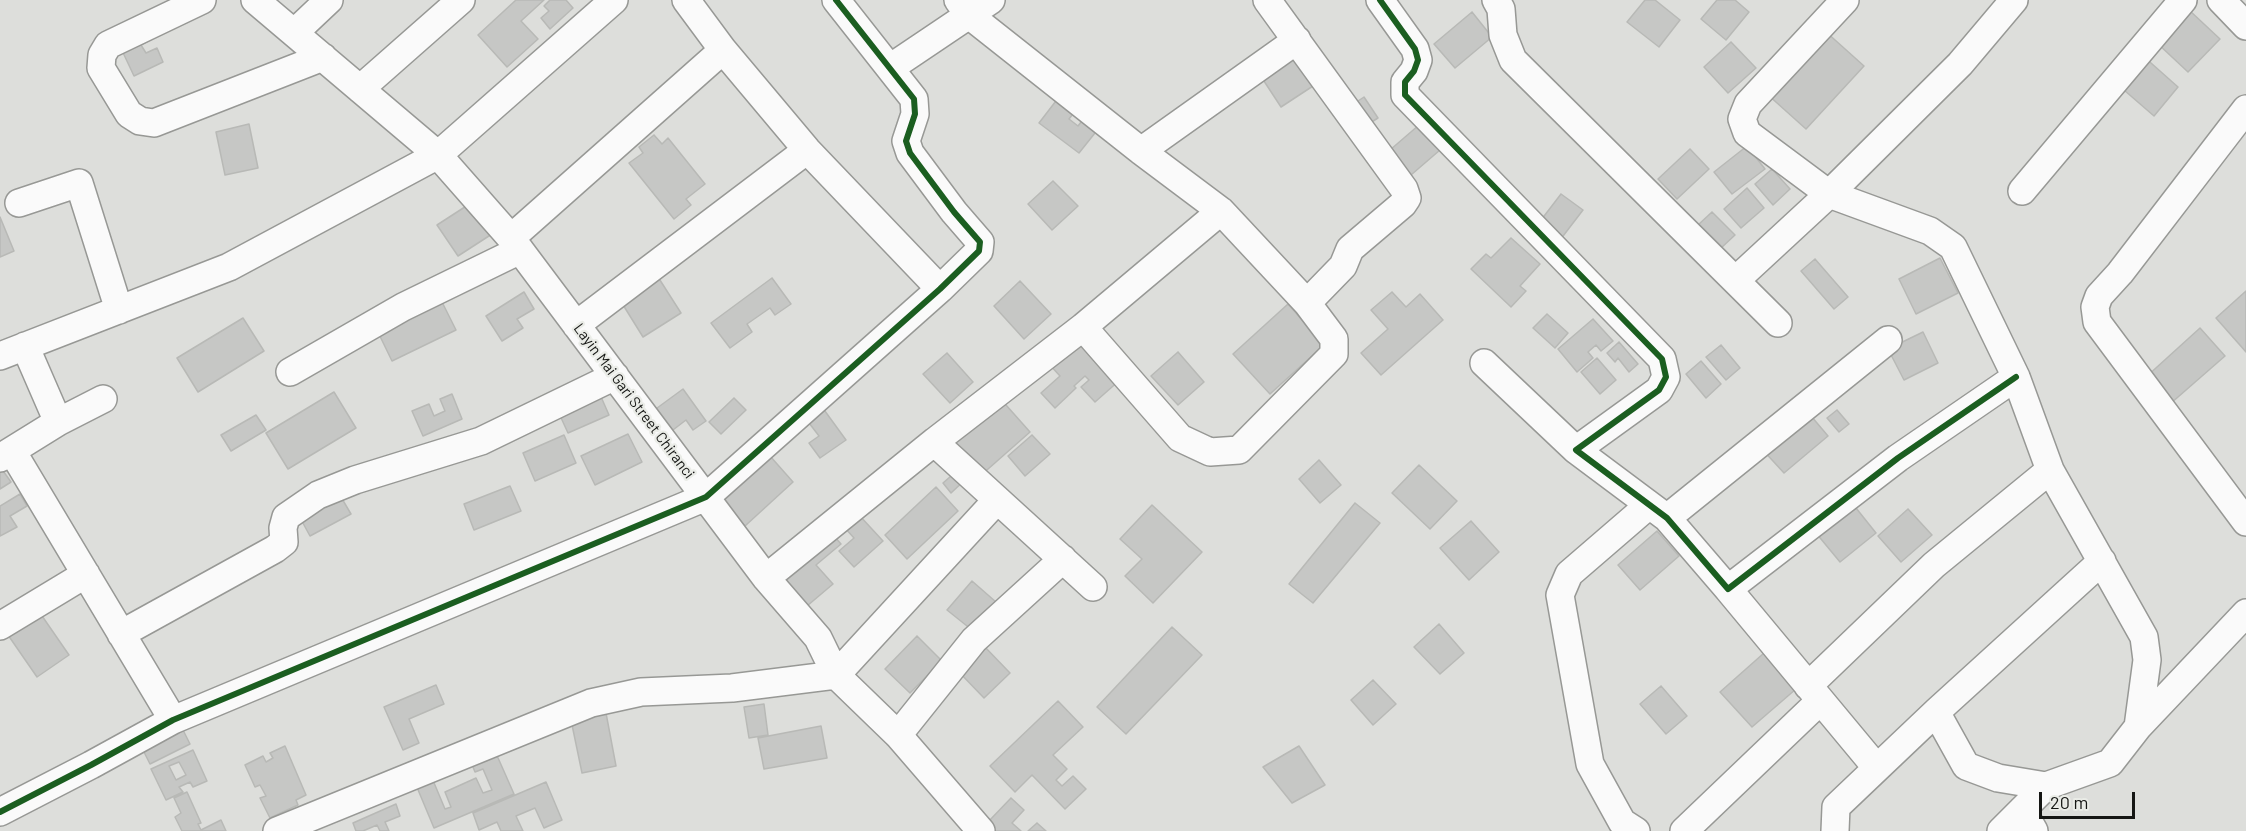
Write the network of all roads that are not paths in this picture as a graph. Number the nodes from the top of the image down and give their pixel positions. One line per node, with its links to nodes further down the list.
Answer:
1 (202, 0): 21 (street)
2 (255, 0): 18 (street, Layin Mai Gari Street Chiranci)
3 (329, 0): 18 (street)
4 (461, 0): 23 (street)
5 (614, 0): 27 (street)
6 (686, 0): 20 (street)
7 (836, 0): 22 (street)
8 (991, 0): 16 (street)
9 (1268, 0): 19 (street)
10 (1380, 0): 49 (street)
11 (1496, 0): 33 (street)
12 (1845, 0): 29 (street)
13 (2014, 0): 29 (street)
14 (2183, 0): 28 (street)
15 (2221, 0): 17 (street)
16 (963, 8): 22 (street); 26 (street)
17 (2246, 26)
18 (294, 33): 21 (street, Layin Mai Gari Street Chiranci)
19 (1297, 40): 26 (street); 35 (street)
20 (723, 50): 25 (street); 32 (street)
21 (322, 57): 23 (street, Layin Mai Gari Street Chiranci)
22 (890, 68): 34 (street)
23 (360, 89): 27 (street, Layin Mai Gari Street Chiranci)
24 (2246, 109): 55 (street)
25 (807, 150): 34 (street); 38 (street)
26 (1141, 152): 31 (street)
27 (438, 155): 32 (street, Layin Mai Gari Street Chiranci); 36 (street)
28 (2022, 190)
29 (1829, 194): 33 (street); 45 (street)
30 (19, 203): 36 (street)
31 (1221, 211): 35 (street); 39 (street)
32 (515, 244): 38 (street, Layin Mai Gari Street Chiranci); 43 (street)
33 (1736, 280): 37 (street)
34 (940, 289): 52 (street)
35 (1307, 303): 39 (street)
36 (119, 310): 41 (street)
37 (1778, 323)
38 (576, 325): 44 (street, Layin Mai Gari Street Chiranci)
39 (1083, 327): 48 (street)
40 (1888, 340): 54 (street)
41 (7, 351): 47 (street)
42 (1485, 363): 49 (street)
43 (290, 372)
44 (615, 376): 52 (street, Layin Mai Gari Street Chiranci); 64 (street)
45 (2016, 377): 51 (street); 61 (street)
46 (103, 399): 47 (street)
47 (58, 422): 50 (street)
48 (934, 442): 53 (street); 59 (street)
49 (1576, 450): 54 (street)
50 (6, 455): 58 (street)
51 (2050, 470): 57 (street); 66 (street)
52 (706, 497): 59 (street, Layin Mai Gari Street Chiranci); 68 (street)
53 (998, 500): 56 (street); 65 (street)
54 (1658, 512): 61 (street); 77 (street)
55 (2246, 522)
56 (1063, 560): 60 (street); 70 (street)
57 (2102, 561): 67 (street); 69 (street)
58 (86, 574): 63 (street); 64 (street)
59 (766, 578): 65 (street, Layin Mai Gari Street Chiranci)
60 (1093, 587)
61 (1728, 589): 66 (street)
62 (2246, 613): 69 (street)
63 (0, 626)
64 (121, 634): 68 (street)
65 (836, 675): 70 (street, Layin Mai Gari Street Chiranci); 75 (street)
66 (1814, 693): 71 (street); 78 (street)
67 (1936, 712): 71 (street); 72 (street)
68 (172, 720): 73 (street)
69 (2138, 727): 72 (street)
70 (898, 735): 76 (street, Layin Mai Gari Street Chiranci)
71 (1876, 767): 79 (street)
72 (2046, 786): 74 (street)
73 (0, 812)
74 (2028, 821): 80 (street)
75 (284, 829)
76 (981, 831)
77 (1636, 831)
78 (1684, 831)
79 (1835, 831)
80 (2001, 831)

